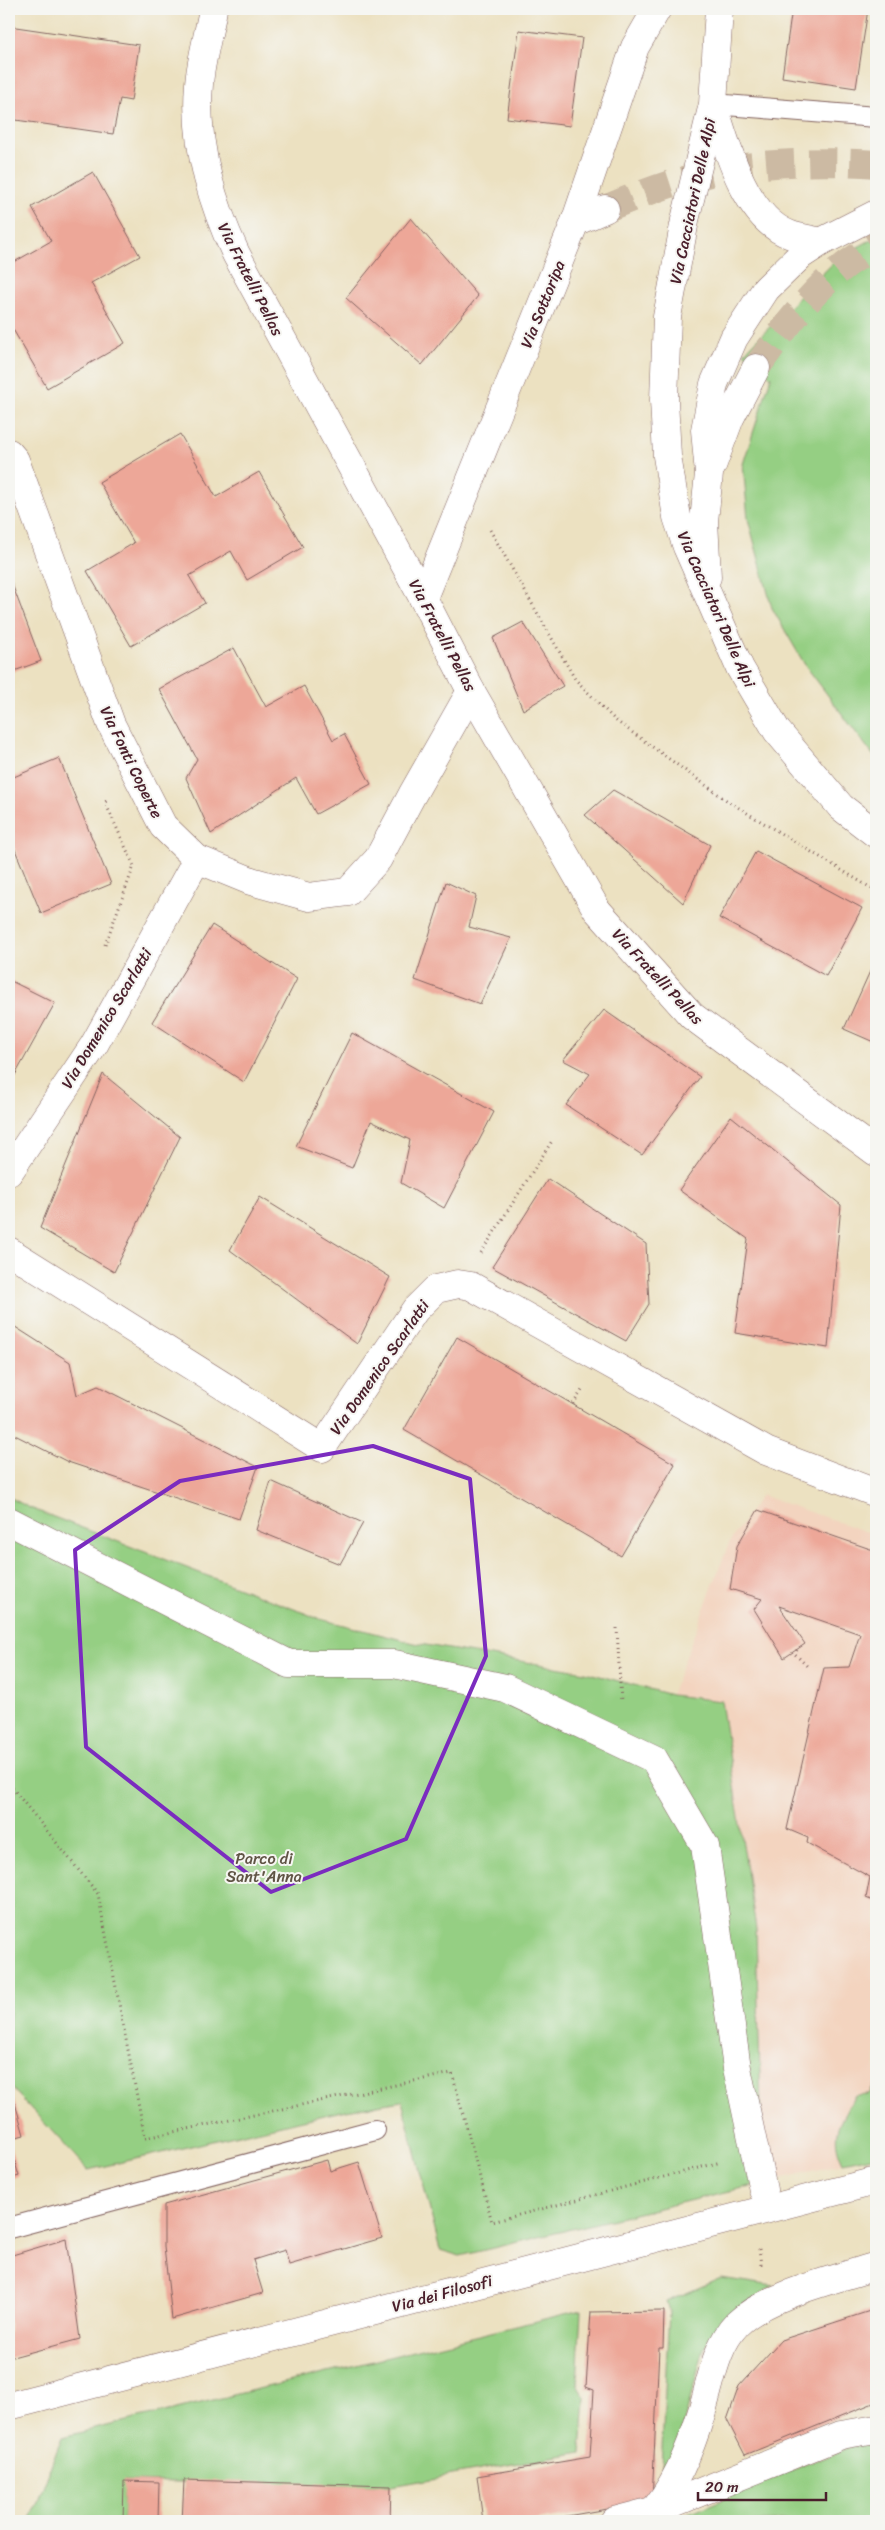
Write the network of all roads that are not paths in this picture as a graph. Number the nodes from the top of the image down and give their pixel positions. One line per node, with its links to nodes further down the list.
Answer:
1 (214, 9): 14 (street, Via Fratelli Pellas)
2 (656, 9): 8 (street, Via Sottoripa)
3 (719, 9): 4 (street)
4 (713, 104): 5 (lane); 9 (street); 13 (street, Via Cacciatori Delle Alpi)
5 (876, 117)
6 (605, 209): 8 (street)
7 (876, 214): 9 (street)
8 (575, 222): 14 (street, Via Sottoripa)
9 (821, 242): 12 (street)
10 (756, 368): 12 (street)
11 (9, 454): 17 (street, Via Fonti Coperte)
12 (709, 474): 13 (street)
13 (707, 591): 16 (street, Via Cacciatori Delle Alpi)
14 (423, 598): 15 (street, Via Fratelli Pellas)
15 (471, 691): 17 (street, Via Fonti Coperte); 18 (street, Via Fratelli Pellas)
16 (876, 834)
17 (197, 859): 19 (street, Via Domenico Scarlatti)
18 (876, 1152)
19 (9, 1172)
20 (9, 1251): 21 (street, Via Domenico Scarlatti)
21 (876, 1493)
22 (9, 1521): 25 (street)
23 (376, 2130): 26 (lane)
24 (876, 2181): 28 (street, Via dei Filosofi)
25 (762, 2190)
26 (9, 2228)
27 (876, 2266): 30 (street)
28 (9, 2406)
29 (876, 2429): 30 (street)
30 (651, 2516): 31 (street)
31 (614, 2521)

